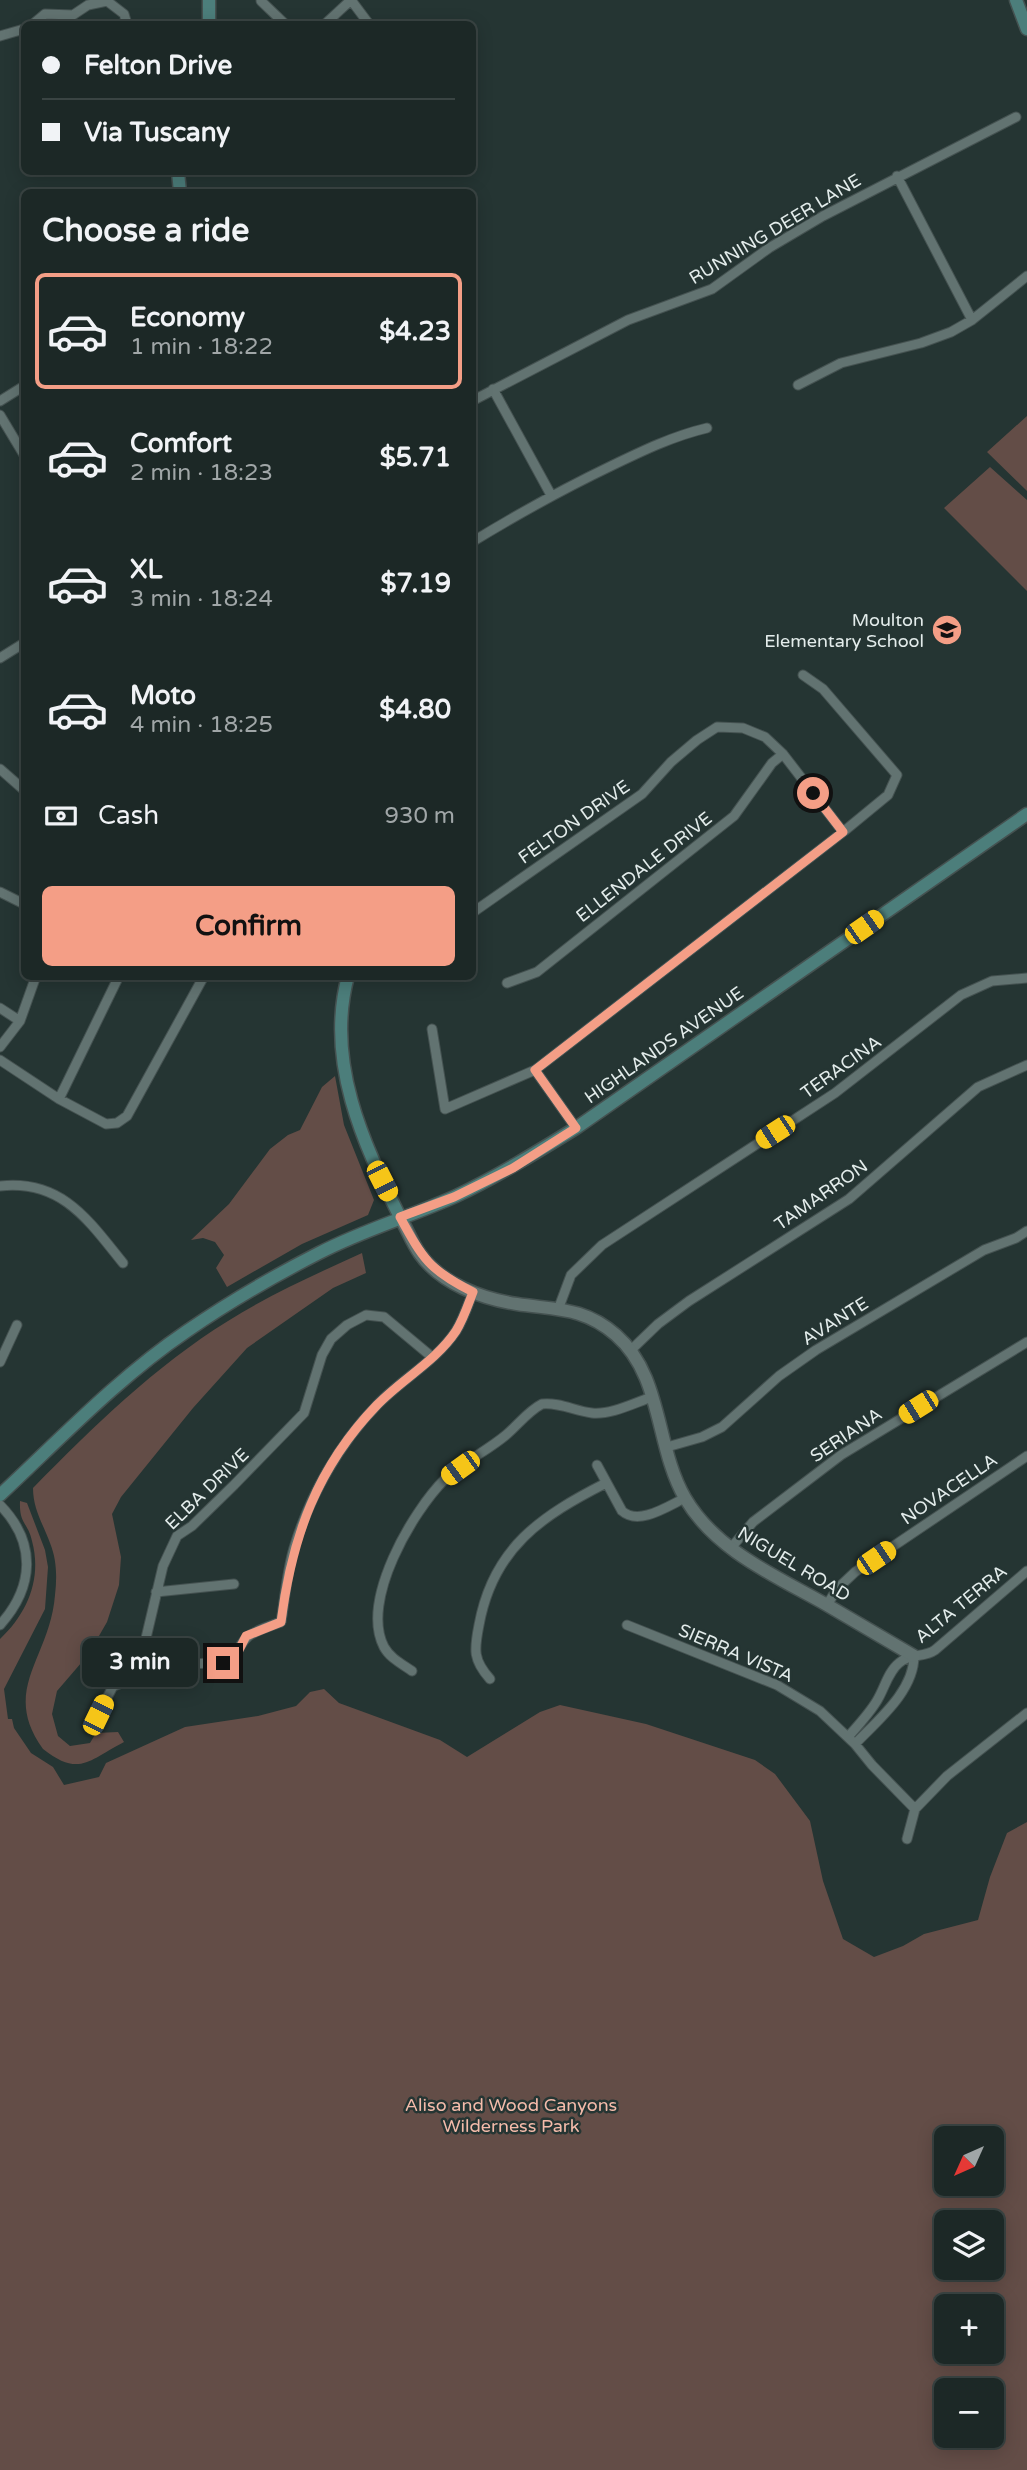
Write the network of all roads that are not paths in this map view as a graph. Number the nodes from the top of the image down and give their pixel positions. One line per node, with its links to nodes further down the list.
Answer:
1 (209, 0): 7 (main road)
2 (351, 0): 9 (street); 10 (street)
3 (1016, 0): 11 (main road)
4 (261, 1): 8 (street)
5 (37, 21): 6 (street)
6 (126, 21)
7 (209, 21)
8 (282, 21)
9 (328, 21)
10 (367, 21)
11 (1027, 29)
12 (21, 31): 13 (street)
13 (0, 36)
14 (1016, 117): 15 (street, RUNNING DEER LANE)
15 (897, 176): 17 (street); 20 (street, RUNNING DEER LANE)
16 (1027, 276): 17 (street)
17 (972, 320): 18 (street)
18 (798, 386)
19 (21, 388): 22 (street)
20 (493, 389): 21 (street, RUNNING DEER LANE); 26 (street)
21 (476, 399)
22 (0, 401)
23 (0, 415): 25 (street)
24 (707, 428): 26 (street)
25 (21, 450)
26 (551, 495): 27 (street)
27 (476, 539)
28 (21, 645): 29 (street)
29 (0, 658)
30 (803, 675): 35 (street)
31 (783, 754): 35 (street, FELTON DRIVE); 38 (street, FELTON DRIVE); 44 (street, ELLENDALE DRIVE)
32 (0, 769): 33 (street)
33 (21, 787)
34 (1027, 814): 53 (main road, HIGHLANDS AVENUE)
35 (843, 832): 51 (street)
36 (0, 892): 37 (street)
37 (21, 902)
38 (476, 910)
39 (1027, 978): 59 (street, TERACINA)
40 (35, 980): 46 (street)
41 (117, 980): 52 (street)
42 (202, 980): 52 (street)
43 (347, 980): 55 (main road, NIGUEL ROAD)
44 (507, 983)
45 (0, 1008): 46 (street)
46 (20, 1021): 48 (street)
47 (432, 1028): 51 (street)
48 (0, 1047)
49 (0, 1060): 52 (street)
50 (1027, 1065): 62 (street, TAMARRON)
51 (535, 1070): 53 (street)
52 (59, 1099)
53 (576, 1128): 55 (main road, HIGHLANDS AVENUE)
54 (0, 1186): 57 (street)
55 (400, 1217): 58 (street, NIGUEL ROAD); 70 (main road, HIGHLANDS AVENUE)
56 (1027, 1231): 66 (street, AVANTE)
57 (123, 1263)
58 (473, 1292): 59 (street, NIGUEL ROAD); 63 (street)
59 (559, 1307): 62 (street, NIGUEL ROAD)
60 (17, 1325): 64 (street)
61 (1027, 1342): 73 (street, SERIANA)
62 (631, 1350): 65 (street, NIGUEL ROAD)
63 (432, 1357): 76 (street, ELBA DRIVE); 83 (street)
64 (0, 1362)
65 (652, 1397): 66 (street, NIGUEL ROAD); 81 (street)
66 (667, 1447): 71 (street, NIGUEL ROAD)
67 (1027, 1456): 77 (street, NOVACELLA)
68 (597, 1465): 69 (street)
69 (606, 1483): 71 (street); 82 (street)
70 (0, 1495)
71 (685, 1498): 73 (street, NIGUEL ROAD)
72 (0, 1505): 78 (street)
73 (730, 1549): 77 (street, NIGUEL ROAD)
74 (1027, 1571): 80 (street, ALTA TERRA)
75 (234, 1584): 76 (street)
76 (156, 1592): 83 (street, ELBA DRIVE)
77 (827, 1605): 80 (street, NIGUEL ROAD)
78 (0, 1625)
79 (626, 1625): 86 (street, SIERRA VISTA)
80 (914, 1656): 86 (street, ALTA TERRA); 86 (street, ALTA TERRA)
81 (412, 1671)
82 (491, 1679)
83 (111, 1687): 85 (street, ELBA DRIVE)
84 (1027, 1713): 87 (street)
85 (98, 1715)
86 (852, 1741): 87 (street, SIERRA VISTA)
87 (915, 1809): 88 (street)
88 (906, 1839)

